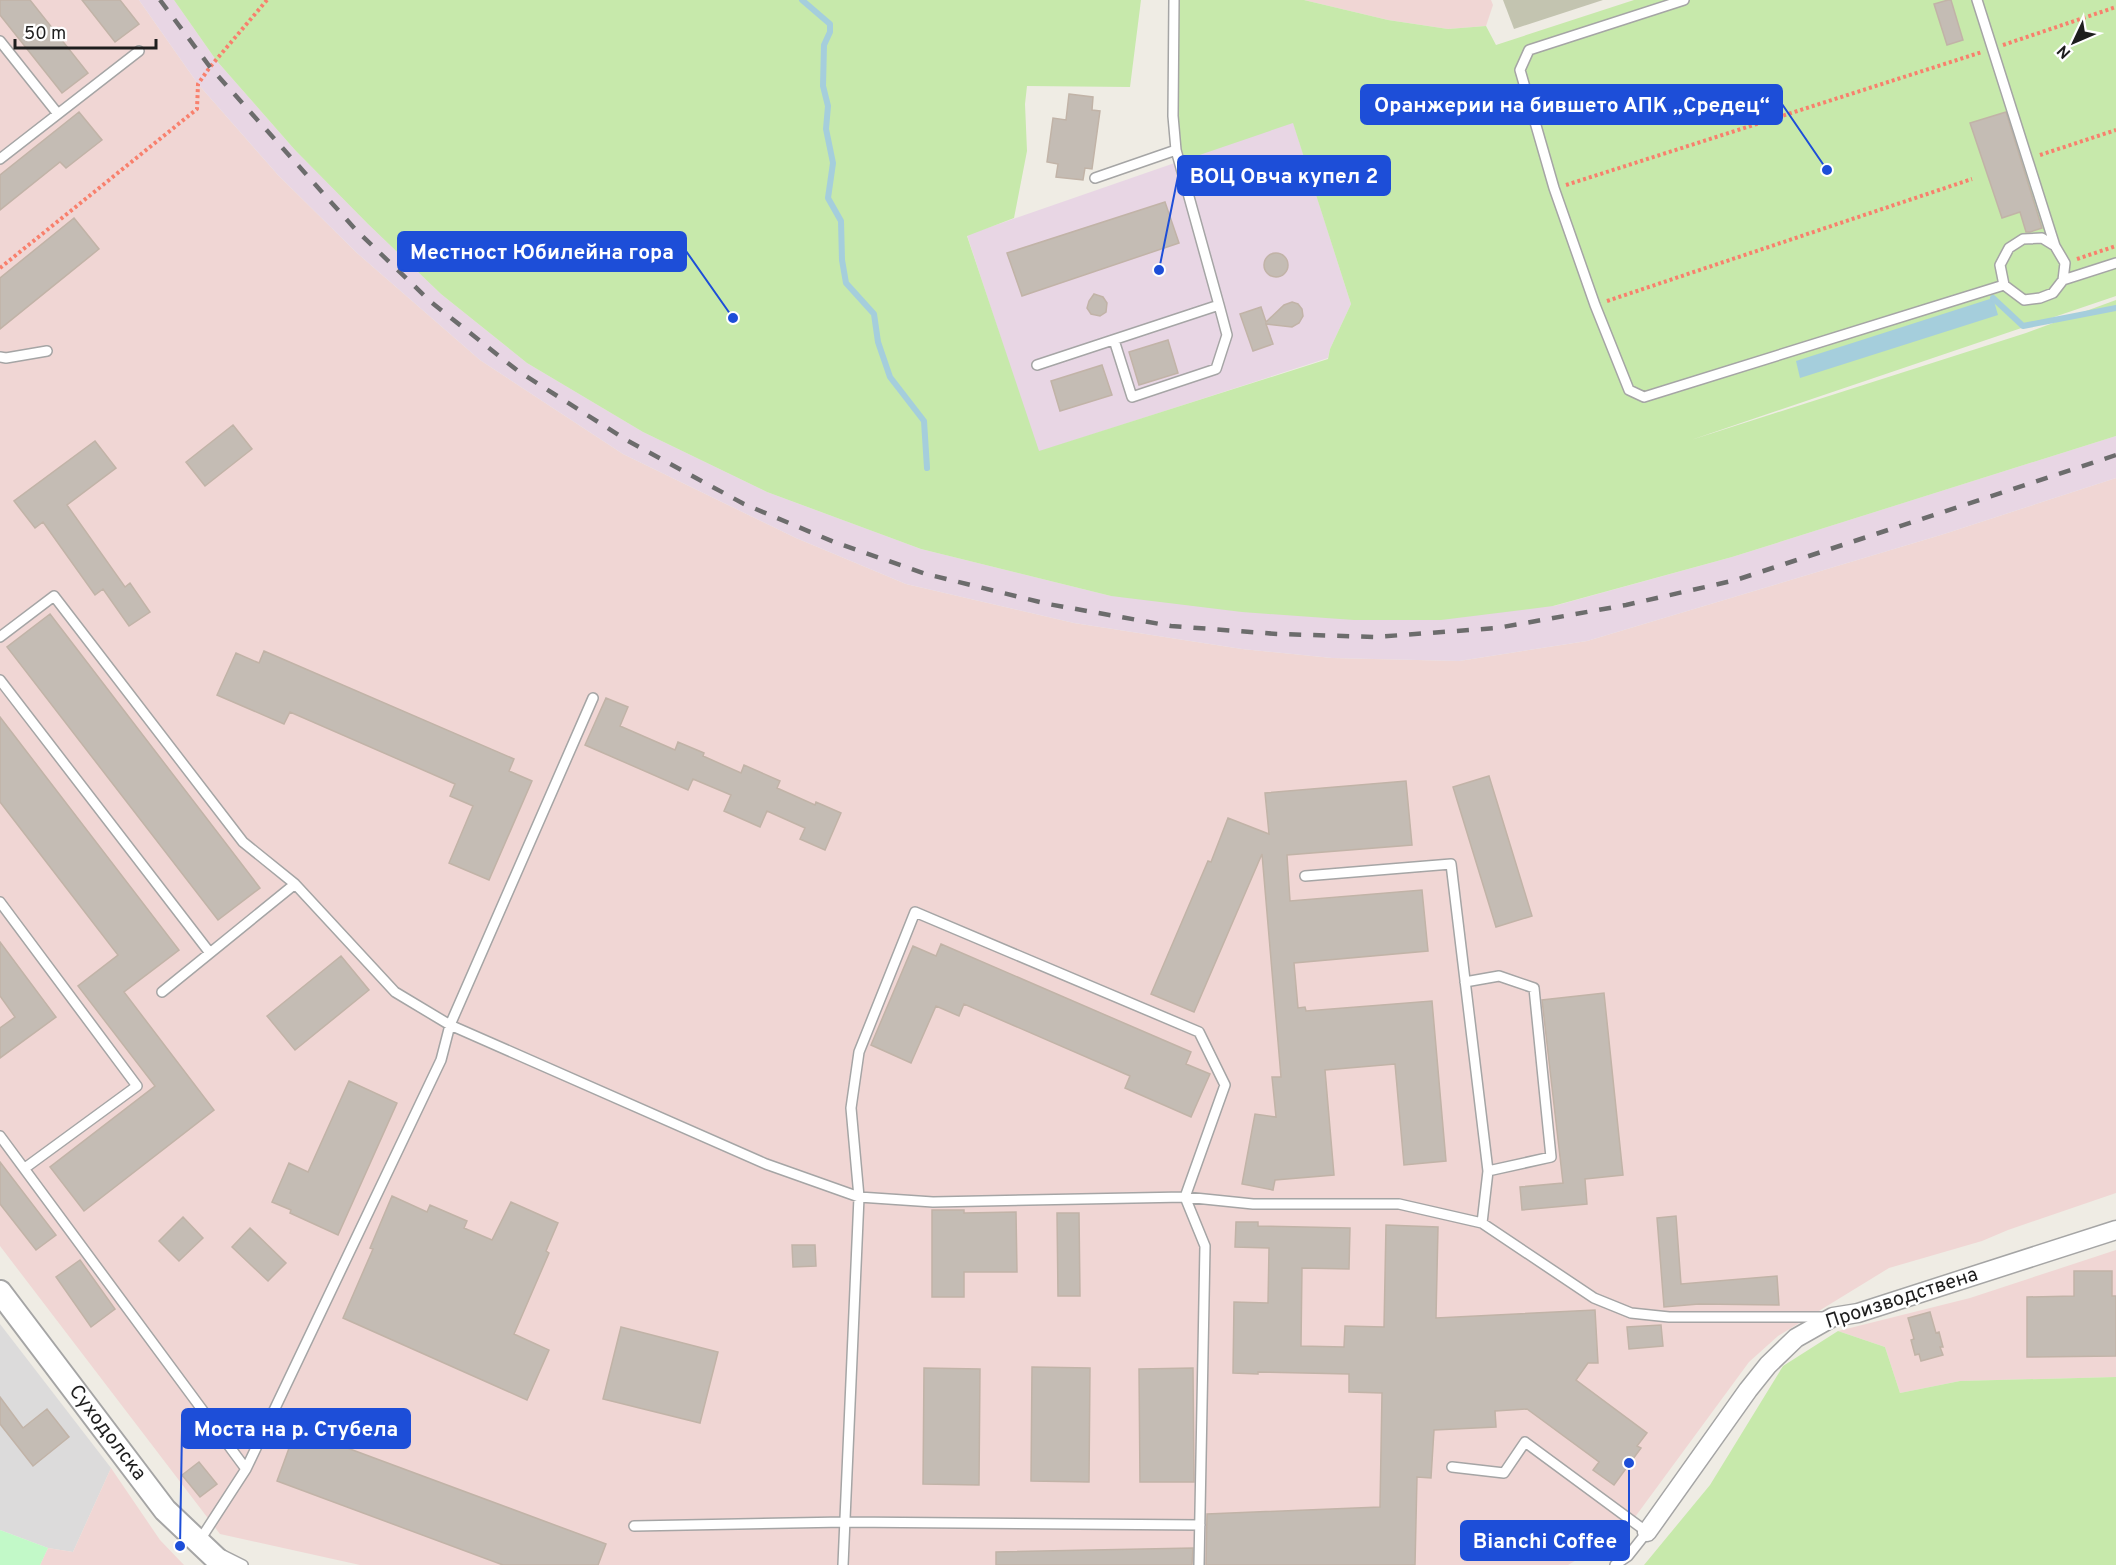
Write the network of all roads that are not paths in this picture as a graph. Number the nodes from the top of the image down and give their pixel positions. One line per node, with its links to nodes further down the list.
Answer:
1 (1174, 0): 7 (lane)
2 (1684, 0): 13 (lane)
3 (1977, 0): 10 (lane)
4 (0, 41): 6 (lane)
5 (139, 51): 6 (lane)
6 (57, 114): 8 (lane)
7 (1176, 150): 9 (lane); 14 (lane)
8 (0, 159)
9 (1095, 178)
10 (2055, 246): 12 (lane); 13 (lane)
11 (2116, 263): 12 (lane)
12 (2063, 280): 13 (lane)
13 (2004, 285)
14 (1219, 305): 15 (lane); 15 (lane)
15 (1114, 340): 18 (lane)
16 (47, 351): 17 (lane)
17 (0, 357)
18 (1037, 365)
19 (0, 637): 23 (lane)
20 (0, 680): 25 (lane)
21 (592, 698): 28 (lane)
22 (1305, 876): 26 (lane)
23 (295, 884): 25 (lane); 28 (lane)
24 (0, 902): 30 (lane)
25 (210, 953): 27 (lane)
26 (1465, 982): 31 (lane); 31 (lane)
27 (162, 992)
28 (450, 1025): 32 (lane); 39 (lane)
29 (0, 1136): 30 (lane)
30 (25, 1168): 39 (lane)
31 (1488, 1172): 34 (lane)
32 (859, 1197): 33 (lane); 33 (lane); 40 (lane)
33 (1185, 1197): 34 (lane); 41 (lane)
34 (1482, 1222): 37 (lane)
35 (2116, 1230): 37 (street, Производствена)
36 (0, 1292): 44 (street, Суходолска)
37 (1833, 1317): 43 (street, Производствена)
38 (1452, 1467): 43 (lane)
39 (246, 1469): 44 (lane)
40 (844, 1522): 41 (lane); 42 (lane); 47 (lane)
41 (1200, 1525): 48 (lane)
42 (634, 1526)
43 (1647, 1532): 49 (lane, Производствена)
44 (198, 1543): 45 (street, Суходолска); 46 (lane)
45 (223, 1565)
46 (243, 1565)
47 (843, 1565)
48 (1199, 1565)
49 (1615, 1565)

